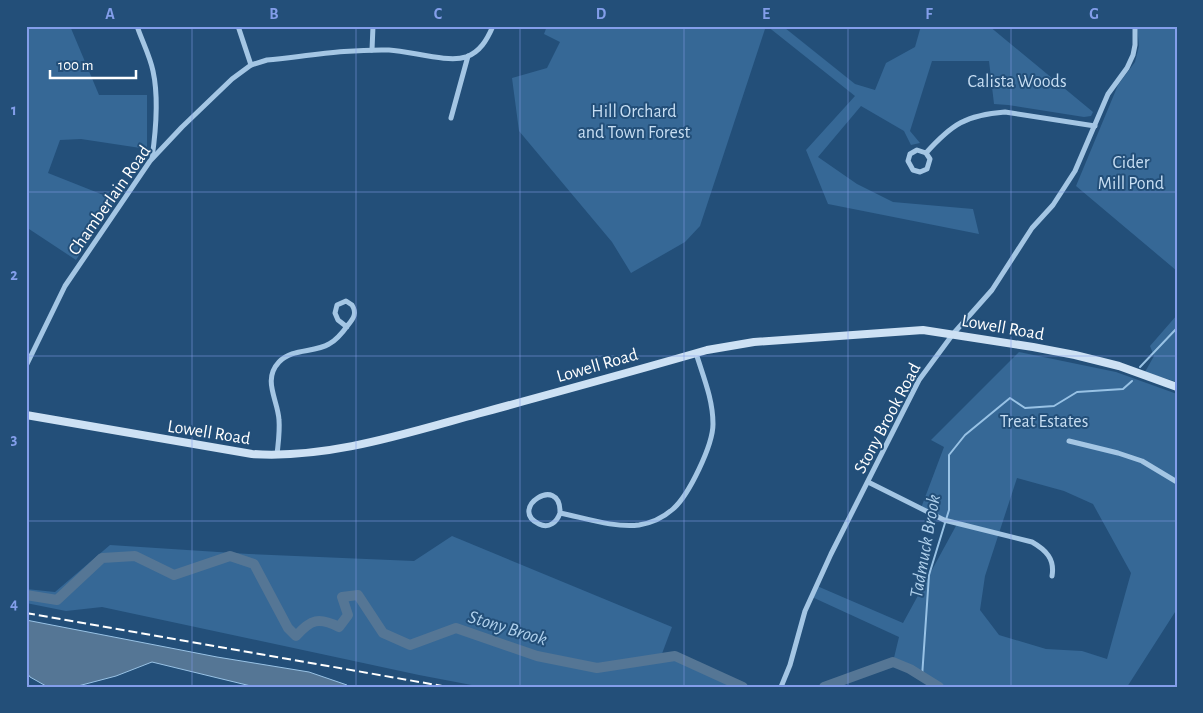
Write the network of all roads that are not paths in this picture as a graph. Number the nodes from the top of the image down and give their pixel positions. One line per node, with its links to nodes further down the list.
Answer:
1 (136, 26): 12 (street)
2 (238, 26): 8 (street)
3 (373, 26): 6 (street)
4 (493, 26): 7 (street)
5 (1135, 26): 10 (street, Stony Brook Road)
6 (372, 50): 7 (street, Chamberlain Road); 8 (street, Chamberlain Road)
7 (468, 56): 9 (street)
8 (251, 65): 12 (street, Chamberlain Road)
9 (451, 118)
10 (1095, 126): 11 (street); 14 (street, Stony Brook Road)
11 (926, 153): 11 (street)
12 (152, 158): 16 (street, Chamberlain Road)
13 (347, 327): 13 (street); 20 (street)
14 (953, 334): 15 (street, Lowell Road); 17 (street, Lowell Road); 21 (street, Stony Brook Road)
15 (696, 354): 20 (street, Lowell Road); 23 (street)
16 (26, 366)
17 (1177, 387)
18 (26, 415): 20 (street, Lowell Road)
19 (1068, 441): 22 (street)
20 (277, 455)
21 (868, 482): 24 (street); 25 (street, Stony Brook Road)
22 (1177, 482)
23 (560, 513): 23 (street)
24 (1052, 576)
25 (781, 687)

